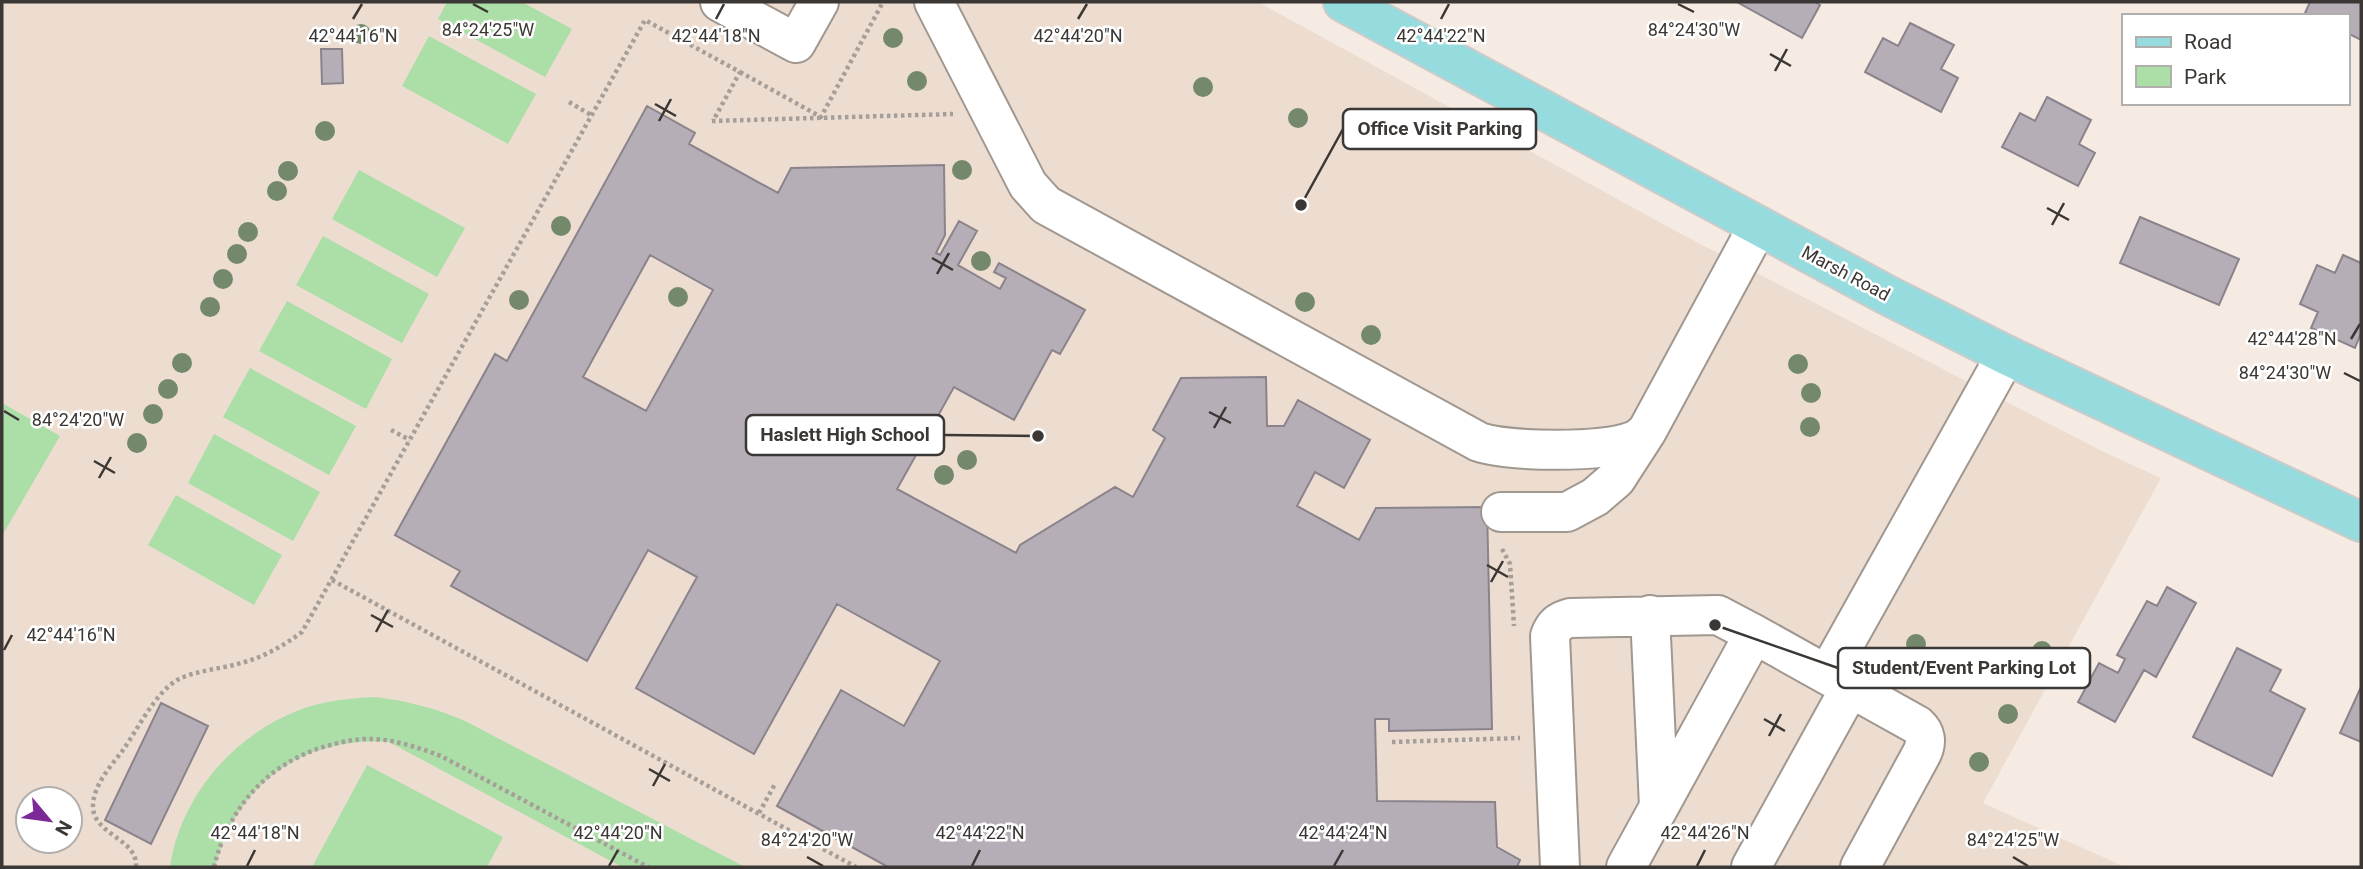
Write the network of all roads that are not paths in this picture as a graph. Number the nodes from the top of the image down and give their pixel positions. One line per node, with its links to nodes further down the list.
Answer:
1 (720, 2): 2 (lane)
2 (819, 2)
3 (933, 2): 7 (lane)
4 (1343, 2): 5 (main road, Marsh Road)
5 (1758, 226): 6 (main road, Marsh Road); 7 (lane)
6 (2006, 355): 8 (main road, Marsh Road); 12 (lane)
7 (1647, 432): 9 (lane)
8 (2361, 522)
9 (1500, 527)
10 (1650, 615): 11 (lane); 13 (lane); 14 (lane)
11 (1754, 634): 12 (lane); 13 (lane)
12 (1839, 681): 16 (lane); 17 (lane)
13 (1660, 806): 15 (lane)
14 (1560, 867)
15 (1626, 867)
16 (1751, 867)
17 (1860, 867)

